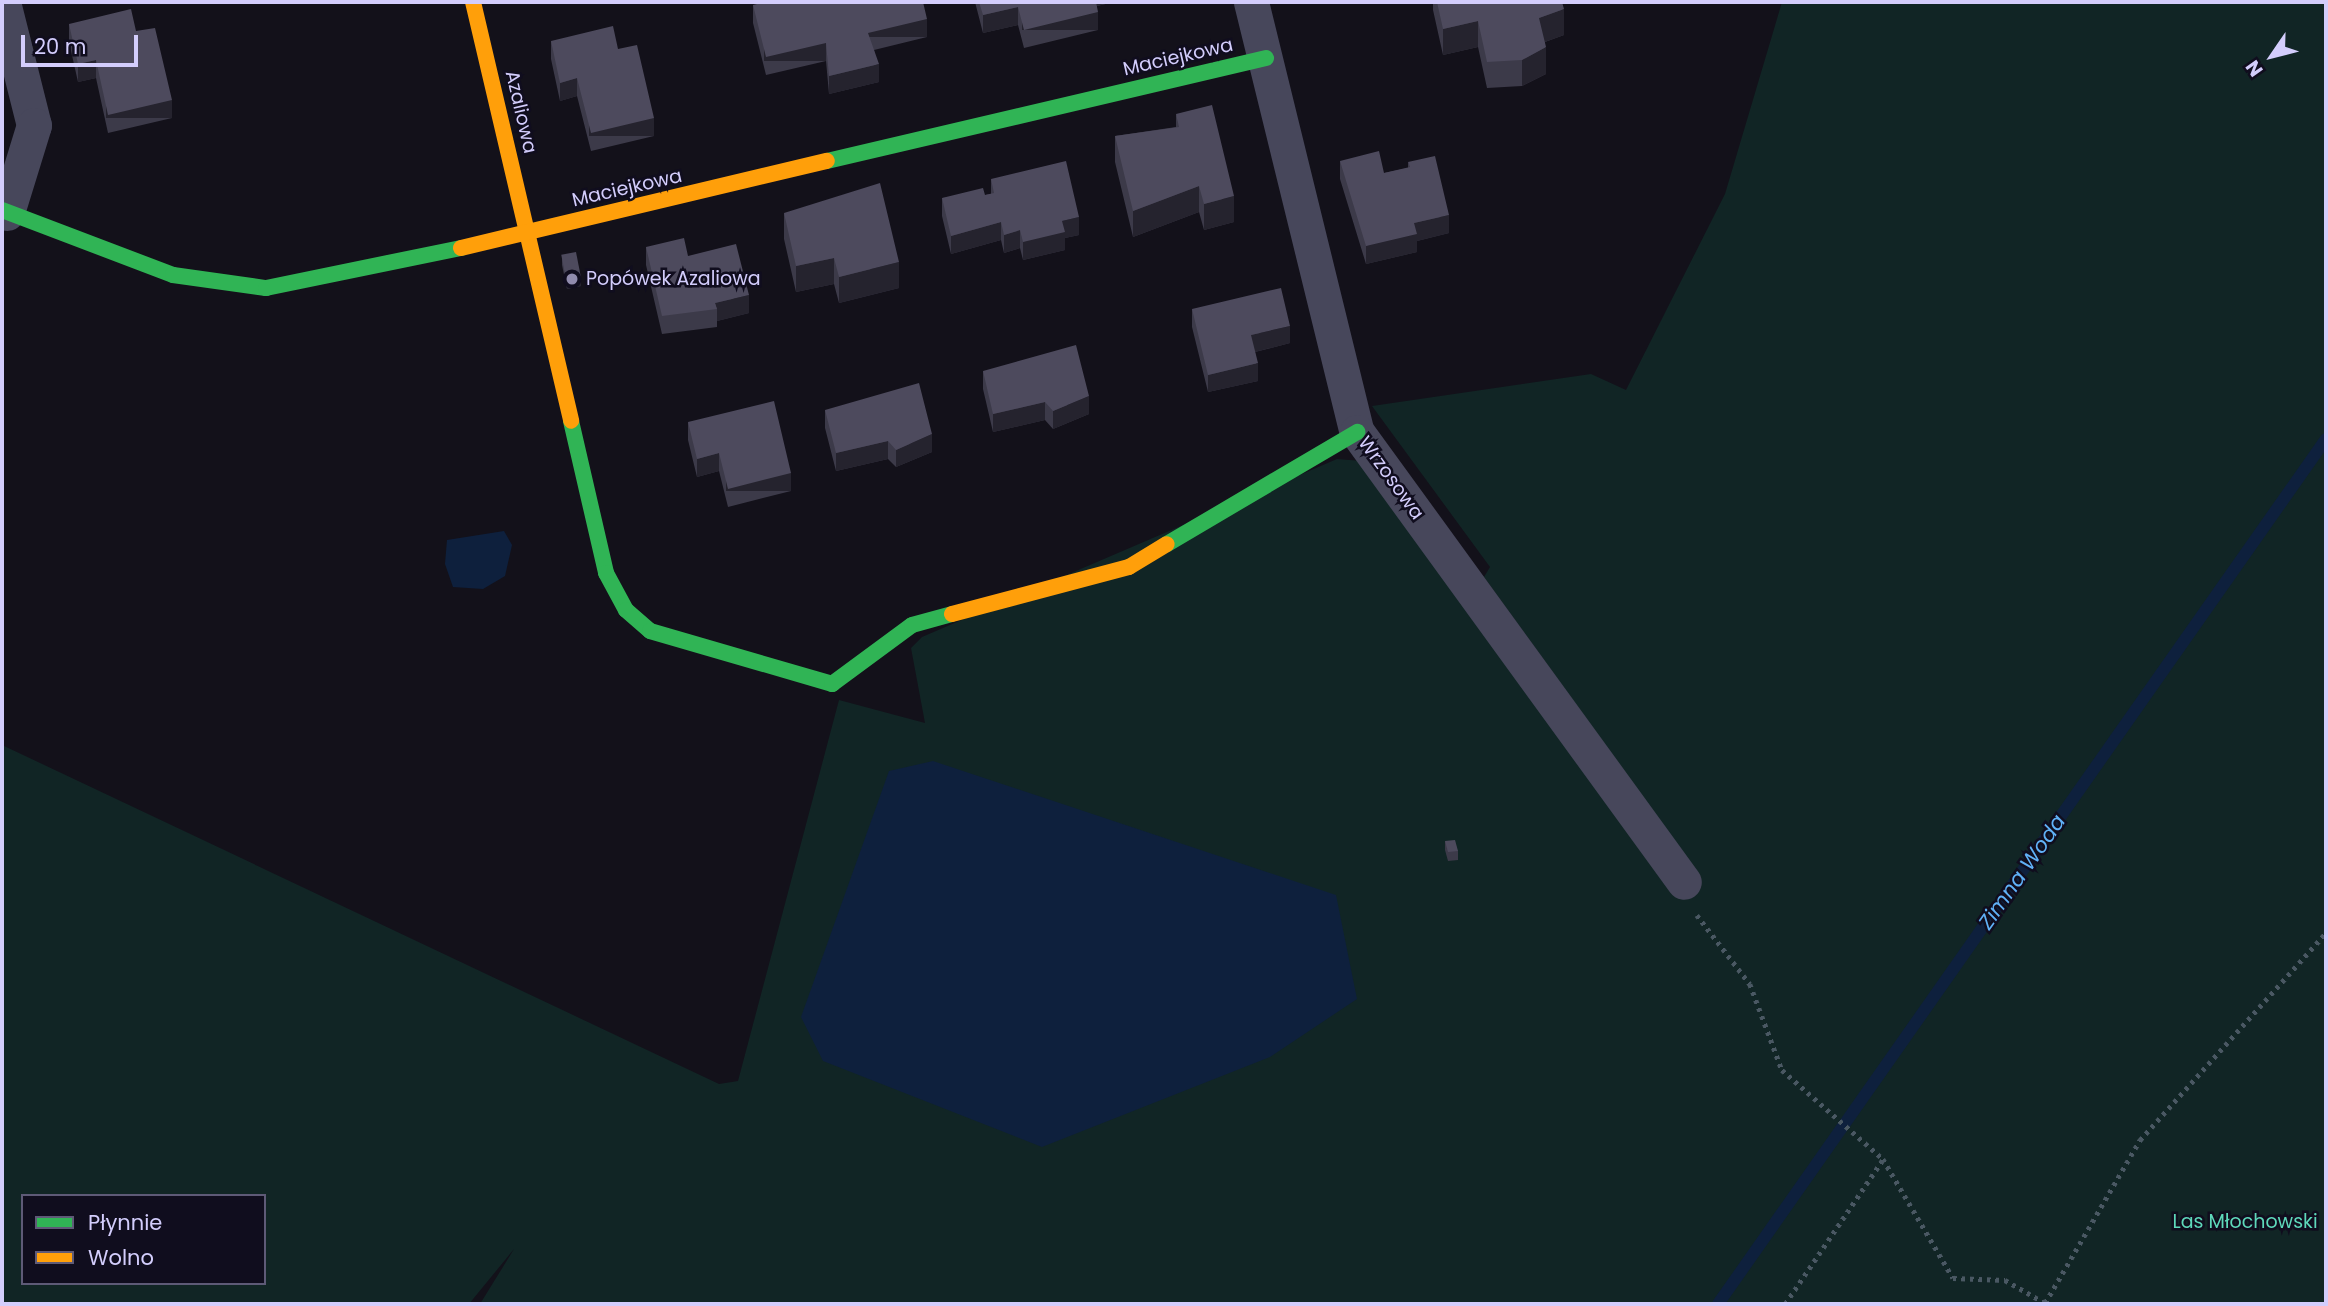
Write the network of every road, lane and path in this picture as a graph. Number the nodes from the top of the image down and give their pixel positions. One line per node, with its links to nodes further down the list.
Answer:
1 (3, 2): 5 (street)
2 (473, 2): 6 (street, Azaliowa)
3 (1251, 2): 4 (street, Wrzosowa)
4 (1266, 58): 6 (street, Maciejkowa); 7 (street, Wrzosowa)
5 (4, 211): 6 (street, Maciejkowa)
6 (527, 232): 7 (street, Azaliowa)
7 (1357, 432): 8 (street, Wrzosowa)
8 (1684, 882): 10 (path)
9 (2326, 933): 11 (path)
10 (1883, 1159): 11 (path); 12 (path)
11 (2045, 1303)
12 (1785, 1304)

